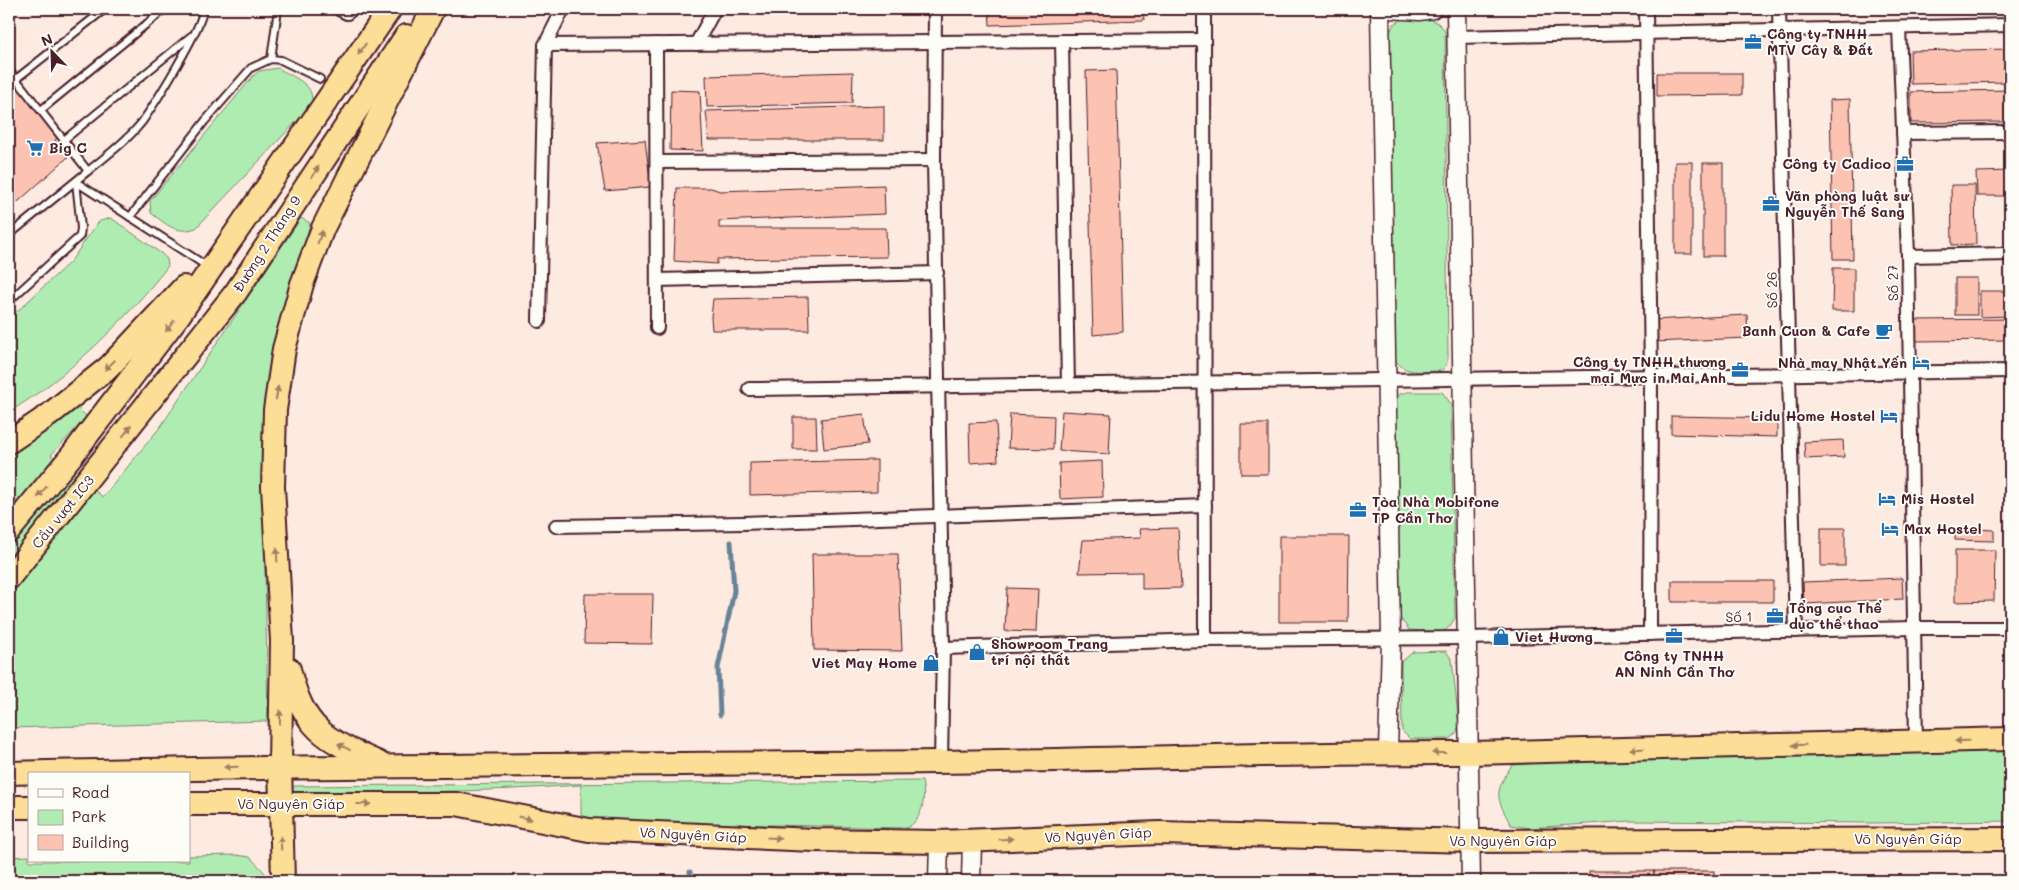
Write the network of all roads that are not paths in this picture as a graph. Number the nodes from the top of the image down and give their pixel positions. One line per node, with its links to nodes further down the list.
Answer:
1 (105, 9): 34 (lane)
2 (165, 9): 36 (lane)
3 (204, 9): 24 (lane)
4 (278, 9): 32 (lane)
5 (339, 9): 6 (street)
6 (352, 9)
7 (390, 9): 40 (highway, one-way to 40)
8 (425, 9): 66 (highway, Đường 2 Tháng 9, one-way to 8)
9 (433, 9): 79 (highway, one-way to 9)
10 (563, 9): 31 (street)
11 (715, 9): 30 (street)
12 (935, 9): 28 (street)
13 (1204, 9): 26 (street)
14 (1380, 9): 60 (street)
15 (1391, 9): 16 (street)
16 (1432, 9)
17 (1456, 9): 25 (street)
18 (1646, 9): 23 (street)
19 (1779, 9): 22 (street, Số 26)
20 (2010, 25): 21 (street)
21 (1899, 28): 22 (street); 38 (street, Số 27)
22 (1780, 30): 23 (street); 56 (street, Số 26)
23 (1646, 32): 25 (street); 58 (street)
24 (194, 34): 39 (lane); 43 (lane)
25 (1456, 37): 59 (street)
26 (1204, 40): 27 (street); 61 (street)
27 (1062, 41): 28 (street); 62 (street)
28 (934, 42): 30 (street); 41 (street)
29 (656, 44): 30 (street); 31 (street); 42 (street)
30 (696, 44)
31 (545, 46): 53 (street)
32 (271, 59): 35 (lane); 45 (lane)
33 (9, 70): 34 (lane)
34 (16, 79): 36 (lane)
35 (320, 79)
36 (41, 110): 39 (lane)
37 (2010, 132): 38 (street)
38 (1903, 133): 48 (street, Số 27)
39 (64, 140): 43 (lane)
40 (288, 155): 49 (highway); 70 (highway, Cầu vượt IC3, one-way to 70)
41 (934, 160): 42 (street); 50 (street)
42 (657, 162): 51 (street)
43 (88, 171): 44 (lane)
44 (76, 182): 45 (lane); 46 (lane); 52 (lane)
45 (130, 217): 49 (lane)
46 (9, 235)
47 (2010, 254): 48 (street)
48 (1908, 256): 57 (street, Số 27)
49 (205, 265): 65 (highway, one-way to 65)
50 (937, 273): 51 (street); 63 (street)
51 (657, 280): 54 (street)
52 (9, 302)
53 (538, 321)
54 (657, 328)
55 (2010, 371): 57 (street)
56 (1789, 374): 57 (street); 58 (street); 74 (street, Số 26)
57 (1910, 374): 72 (street, Số 27)
58 (1651, 376): 59 (street); 75 (street)
59 (1463, 379): 60 (street); 77 (street)
60 (1386, 380): 61 (street); 76 (street)
61 (1205, 383): 62 (street); 67 (street)
62 (1068, 384): 63 (street)
63 (939, 387): 64 (street); 68 (street)
64 (749, 390)
65 (9, 442)
66 (97, 469): 71 (highway, Cầu vượt IC3)
67 (1205, 506): 68 (street); 78 (street)
68 (940, 516): 69 (street); 80 (street)
69 (556, 526)
70 (9, 531)
71 (9, 578)
72 (1914, 628): 73 (street, Số 1); 74 (street, Số 1); 82 (street, Số 27)
73 (2010, 628)
74 (1796, 631): 75 (street, Số 1)
75 (1650, 634): 77 (street, Số 1)
76 (1391, 638): 77 (street, Số 1); 78 (street, Số 1); 83 (street)
77 (1468, 638): 84 (street)
78 (1205, 640): 80 (street, Số 1)
79 (282, 641): 86 (highway, one-way to 79); 87 (highway, one-way to 79)
80 (943, 648): 85 (street)
81 (2010, 739): 82 (highway, one-way to 82)
82 (1916, 742): 84 (highway, one-way to 84)
83 (1388, 753): 84 (highway, one-way to 83); 85 (highway)
84 (1470, 753): 97 (street)
85 (940, 762): 87 (highway)
86 (280, 766): 87 (highway); 88 (highway, one-way to 88); 92 (highway)
87 (389, 768)
88 (48, 772)
89 (9, 773): 90 (highway, one-way to 89)
90 (28, 773)
91 (190, 804): 92 (highway, Võ Nguyên Giáp)
92 (280, 804): 98 (highway, Võ Nguyên Giáp, one-way to 98); 99 (highway, one-way to 92)
93 (9, 807): 94 (highway)
94 (28, 807)
95 (2010, 839): 97 (highway, Võ Nguyên Giáp)
96 (972, 841): 97 (highway, Võ Nguyên Giáp, one-way to 97); 98 (highway, Võ Nguyên Giáp); 101 (street)
97 (1471, 841): 102 (street)
98 (939, 842): 100 (street)
99 (283, 881)
100 (938, 881)
101 (971, 881)
102 (1471, 881)

